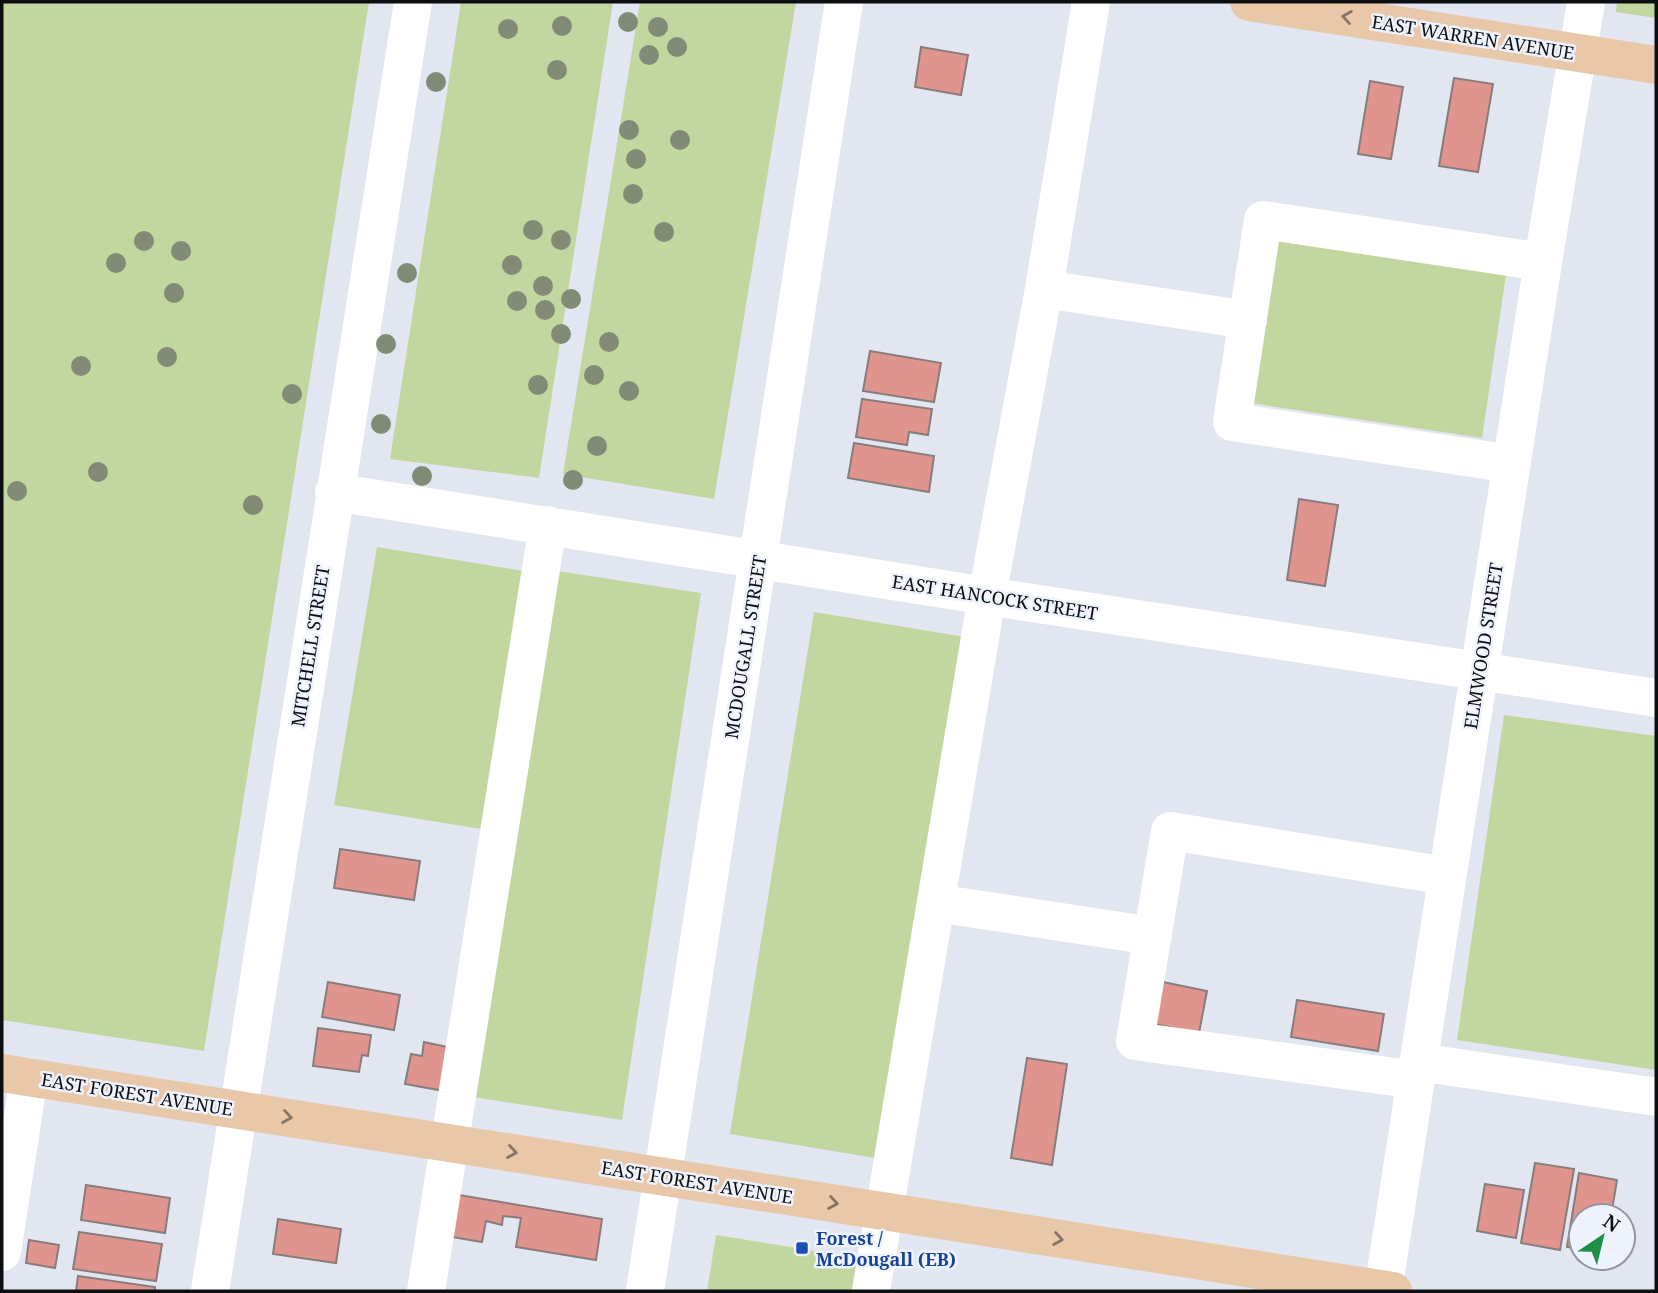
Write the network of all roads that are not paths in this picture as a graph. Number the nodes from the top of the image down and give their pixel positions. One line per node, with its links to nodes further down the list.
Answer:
1 (413, 2): 12 (street, MITCHELL STREET)
2 (844, 2): 14 (street, MCDOUGALL STREET)
3 (1090, 2): 9 (street)
4 (1248, 2): 6 (main road, EAST WARREN AVENUE, one-way to 4)
5 (1586, 2): 6 (street, ELMWOOD STREET)
6 (1579, 53): 7 (main road, EAST WARREN AVENUE); 8 (street, ELMWOOD STREET)
7 (1656, 65)
8 (1543, 262): 10 (street); 11 (street, ELMWOOD STREET)
9 (1044, 289): 10 (street); 15 (street)
10 (1248, 320): 11 (street)
11 (1512, 464): 16 (street, ELMWOOD STREET)
12 (334, 492): 13 (street, EAST HANCOCK STREET); 24 (street, MITCHELL STREET)
13 (548, 525): 14 (street, EAST HANCOCK STREET); 25 (street)
14 (759, 558): 15 (street, EAST HANCOCK STREET); 26 (street, MCDOUGALL STREET)
15 (987, 596): 16 (street, EAST HANCOCK STREET); 19 (street)
16 (1479, 672): 17 (street, EAST HANCOCK STREET); 18 (street, ELMWOOD STREET)
17 (1656, 698)
18 (1447, 876): 20 (street); 21 (street, ELMWOOD STREET)
19 (936, 903): 20 (street); 27 (street)
20 (1153, 936): 21 (street)
21 (1417, 1071): 23 (street); 33 (street, ELMWOOD STREET)
22 (15, 1075): 24 (main road, EAST FOREST AVENUE); 28 (street)
23 (1656, 1097)
24 (238, 1110): 25 (main road, EAST FOREST AVENUE, one-way to 25); 29 (street, MITCHELL STREET)
25 (449, 1142): 26 (main road, EAST FOREST AVENUE, one-way to 26); 30 (street)
26 (663, 1176): 27 (main road, EAST FOREST AVENUE, one-way to 27); 31 (street, MCDOUGALL STREET)
27 (884, 1212): 32 (street); 33 (main road, EAST FOREST AVENUE, one-way to 33)
28 (2, 1252)
29 (210, 1291)
30 (426, 1291)
31 (645, 1291)
32 (871, 1291)
33 (1386, 1291)

